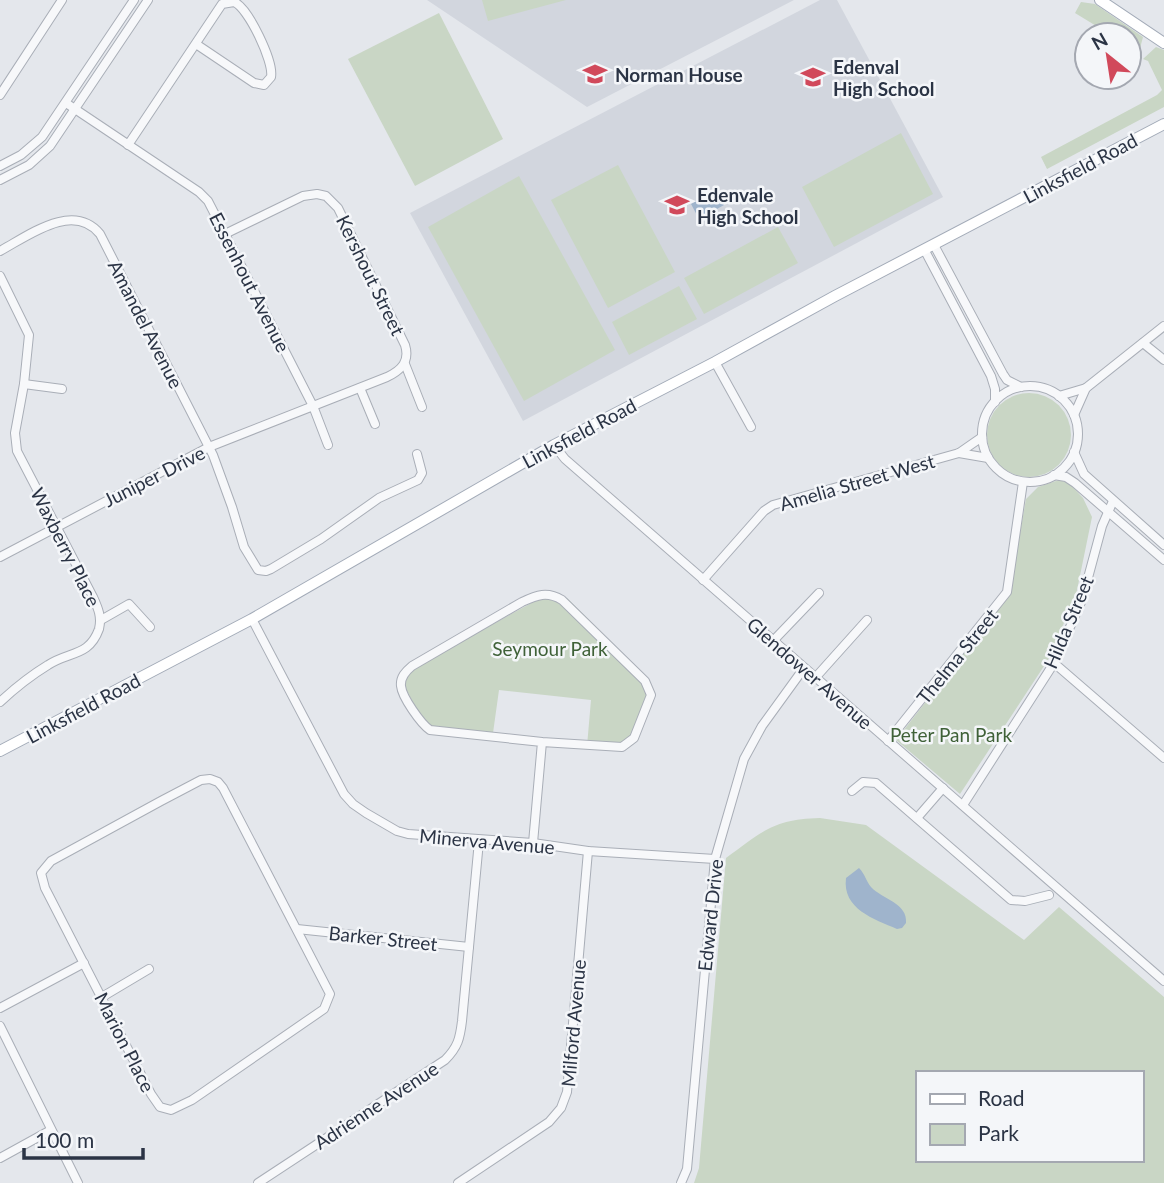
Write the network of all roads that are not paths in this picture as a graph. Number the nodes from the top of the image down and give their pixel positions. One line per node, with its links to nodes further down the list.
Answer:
1 (62, 0): 7 (street)
2 (134, 0): 8 (street)
3 (148, 0): 9 (street)
4 (1100, 0): 5 (main road)
5 (1164, 43)
6 (196, 44): 6 (street); 11 (street)
7 (0, 95)
8 (66, 103): 9 (street, Essenhout Avenue); 12 (street)
9 (76, 110): 11 (street, Essenhout Avenue); 13 (street)
10 (1164, 124): 15 (main road, Linksfield Road)
11 (128, 145): 14 (street, Essenhout Avenue)
12 (0, 166)
13 (0, 180)
14 (227, 233): 24 (street, Kershout Street); 32 (street, Essenhout Avenue)
15 (929, 247): 18 (street); 19 (street); 23 (main road, Linksfield Road)
16 (0, 251): 40 (street, Amandel Avenue)
17 (0, 276): 25 (street, Waxberry Place)
18 (974, 319): 19 (street); 26 (street)
19 (965, 324): 31 (street)
20 (1164, 326): 21 (street)
21 (1143, 343): 22 (street); 28 (street)
22 (1164, 360)
23 (715, 362): 36 (street); 39 (main road, Linksfield Road)
24 (405, 364): 27 (street); 33 (street)
25 (23, 384): 29 (street); 49 (street, Waxberry Place)
26 (1021, 387): 30 (street); 31 (street)
27 (360, 388): 32 (street); 35 (street)
28 (1086, 388): 30 (street); 34 (street)
29 (62, 389)
30 (1059, 396): 34 (street)
31 (995, 402): 37 (street)
32 (313, 405): 38 (street, Essenhout Avenue); 40 (street, Juniper Drive)
33 (422, 407)
34 (1074, 415): 41 (street)
35 (375, 425)
36 (751, 427)
37 (982, 437): 42 (street, Amelia Street West); 44 (street)
38 (328, 445)
39 (554, 445): 53 (street, Glendower Avenue); 55 (main road, Linksfield Road)
40 (209, 447): 43 (street, Amandel Avenue); 49 (street, Juniper Drive)
41 (1074, 452): 45 (street); 47 (street)
42 (959, 453): 44 (street, Amelia Street West); 53 (street, Amelia Street West)
43 (417, 454)
44 (988, 458): 46 (street)
45 (1054, 475): 46 (street); 48 (street)
46 (1024, 482): 64 (street, Thelma Street)
47 (1113, 501): 48 (street, Hilda Street); 50 (street)
48 (1109, 511): 52 (street); 60 (street, Hilda Street)
49 (56, 527): 51 (street, Juniper Drive); 56 (street, Waxberry Place)
50 (1164, 545)
51 (0, 556)
52 (1164, 560)
53 (703, 580): 59 (street, Glendower Avenue)
54 (819, 593): 59 (street)
55 (252, 619): 66 (main road, Linksfield Road); 72 (street, Minerva Avenue)
56 (101, 620): 58 (street); 63 (street, Waxberry Place)
57 (867, 620): 62 (street)
58 (150, 627)
59 (773, 641): 61 (street, Glendower Avenue)
60 (1054, 663): 67 (street); 70 (street, Hilda Street)
61 (804, 668): 62 (street, Glendower Avenue); 75 (street, Edward Drive)
62 (815, 678): 64 (street, Glendower Avenue)
63 (0, 702)
64 (888, 741): 68 (street, Glendower Avenue)
65 (542, 742): 65 (street); 73 (street)
66 (0, 751)
67 (1164, 758)
68 (943, 789): 70 (street, Glendower Avenue); 71 (street)
69 (852, 791): 71 (street)
70 (962, 805): 81 (street, Glendower Avenue)
71 (917, 818): 76 (street)
72 (479, 841): 73 (street, Minerva Avenue); 78 (street, Adrienne Avenue)
73 (533, 843): 74 (street, Minerva Avenue)
74 (588, 851): 75 (street, Minerva Avenue); 89 (street, Milford Avenue)
75 (715, 859): 90 (street, Edward Drive)
76 (1049, 895)
77 (298, 929): 78 (street, Barker Street); 79 (street, Marion Place); 82 (street, Marion Place)
78 (469, 947): 88 (street, Adrienne Avenue)
79 (84, 963): 82 (street, Marion Place); 83 (street)
80 (149, 969): 82 (street)
81 (1164, 981)
82 (102, 997)
83 (0, 1008)
84 (0, 1026): 85 (street)
85 (51, 1130): 86 (street); 87 (street)
86 (0, 1158)
87 (78, 1183)
88 (258, 1183)
89 (458, 1183)
90 (681, 1183)

